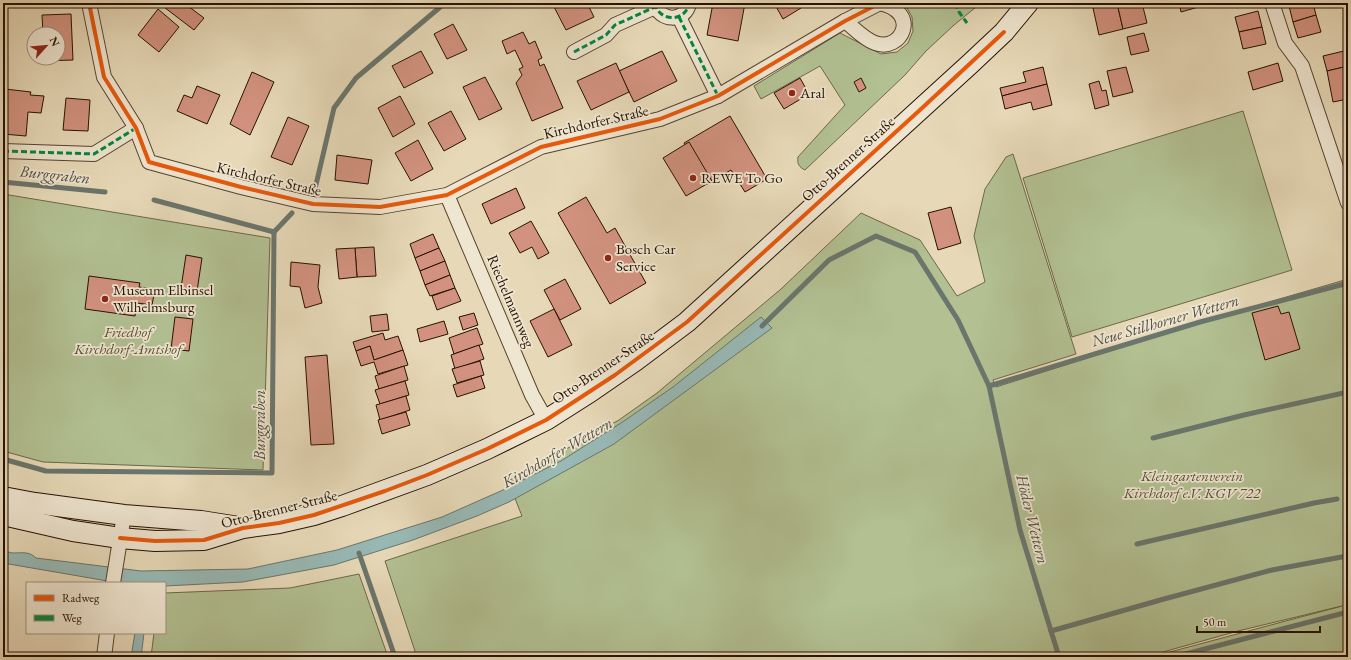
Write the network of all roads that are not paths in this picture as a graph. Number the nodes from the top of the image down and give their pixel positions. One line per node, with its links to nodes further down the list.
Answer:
1 (89, 3): 11 (street)
2 (689, 3): 7 (street)
3 (879, 3): 8 (street, Kirchdorfer Straße); 8 (street, Kirchdorfer Straße)
4 (1028, 3): 15 (main road, Otto-Brenner-Straße)
5 (1272, 3): 14 (street)
6 (655, 5): 7 (street); 9 (street)
7 (679, 17): 10 (street)
8 (845, 21): 10 (street, Kirchdorfer Straße)
9 (574, 52)
10 (718, 96): 13 (street, Kirchdorfer Straße)
11 (136, 128): 12 (street); 13 (street, Kirchdorfer Straße)
12 (3, 151)
13 (447, 195): 15 (street, Riechelmannweg)
14 (1348, 203)
15 (546, 420): 19 (main road, Otto-Brenner-Straße)
16 (3, 497): 18 (main road, Otto-Brenner-Straße)
17 (3, 515): 20 (main road, Otto-Brenner-Straße)
18 (124, 515): 19 (main road, Otto-Brenner-Straße); 20 (street)
19 (243, 528): 20 (main road, Otto-Brenner-Straße)
20 (120, 538): 21 (street)
21 (114, 582)
22 (107, 634): 23 (street)
23 (104, 657)

